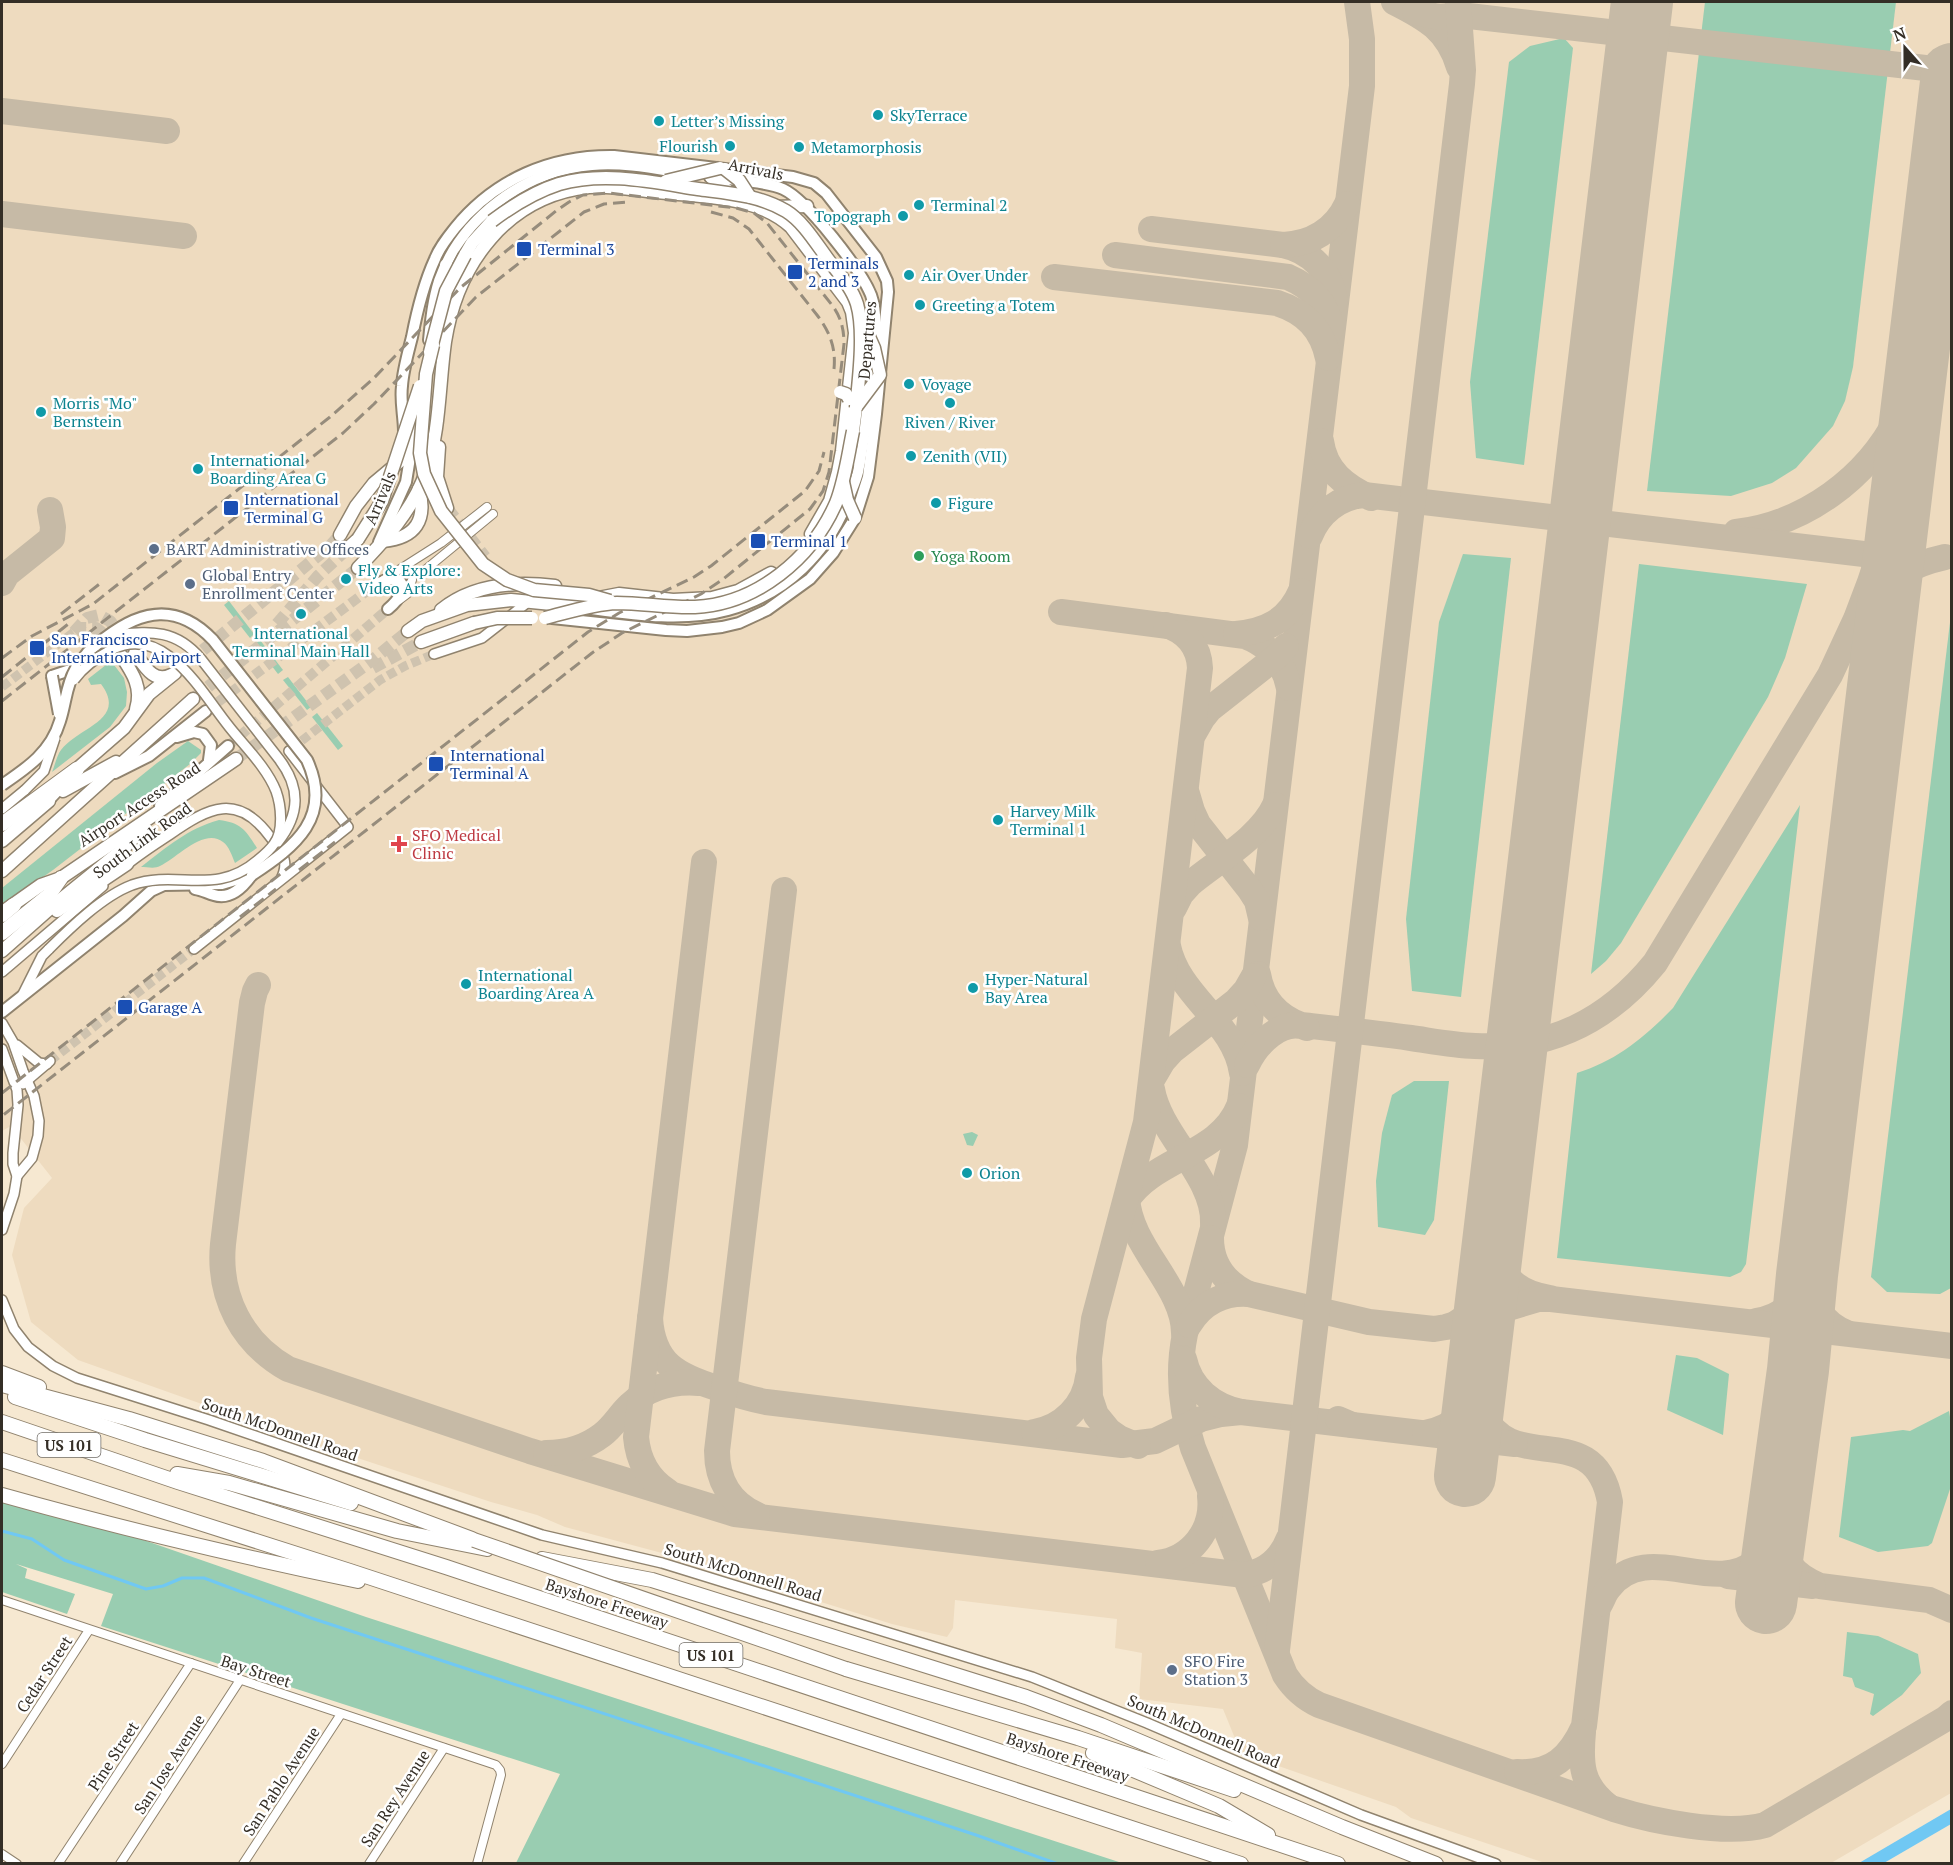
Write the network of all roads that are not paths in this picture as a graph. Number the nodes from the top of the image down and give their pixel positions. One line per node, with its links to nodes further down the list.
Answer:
1 (719, 172): 2 (main road, bridge); 3 (main road, bridge); 4 (main road, Arrivals); 5 (main road, Arrivals); 10 (main road, Departures, bridge); 14 (main road, Departures, bridge)
2 (659, 183): 3 (main road, Departures, bridge); 8 (main road, Departures, bridge)
3 (749, 202): 4 (main road); 6 (main road, Arrivals); 7 (main road, Departures, bridge); 15 (main road, Arrivals)
4 (807, 206): 17 (main road, Arrivals)
5 (447, 265): 6 (main road); 16 (main road, Arrivals)
6 (457, 295): 11 (main road, Arrivals)
7 (860, 318): 9 (main road, Departures, bridge); 10 (main road, bridge)
8 (433, 345): 14 (main road, Departures, bridge); 32 (main road, bridge)
9 (859, 373): 12 (main road, Departures, bridge); 13 (main road, bridge)
10 (880, 375): 12 (main road, bridge); 22 (main road, Departures, bridge)
11 (440, 386): 20 (main road); 24 (main road, Arrivals)
12 (856, 408): 13 (main road, Departures)
13 (853, 431): 18 (main road, Departures, bridge)
14 (403, 436): 25 (main road, Departures, bridge)
15 (843, 444): 17 (main road); 33 (main road, Arrivals)
16 (411, 452): 23 (main road); 24 (main road, Arrivals)
17 (859, 461): 39 (main road, Arrivals)
18 (843, 482): 22 (main road, bridge); 32 (main road, Departures, bridge)
19 (487, 507): 31 (street)
20 (447, 508)
21 (493, 514): 28 (street)
22 (855, 518): 40 (main road, Departures, bridge)
23 (340, 535)
24 (379, 545): 27 (main road, Arrivals)
25 (347, 549)
26 (485, 557): 30 (main road)
27 (358, 568)
28 (425, 570)
29 (412, 580): 34 (street)
30 (530, 583): 32 (main road); 38 (main road)
31 (374, 586): 34 (main road)
32 (617, 599): 33 (main road, Arrivals); 36 (main road, Arrivals); 40 (main road, Departures, bridge)
33 (675, 600): 39 (main road)
34 (398, 601): 37 (main road)
35 (528, 602): 36 (main road, Arrivals); 38 (main road, Arrivals); 46 (street)
36 (562, 605): 39 (main road, Arrivals)
37 (388, 609)
38 (435, 615): 41 (main road, Arrivals)
39 (690, 615)
40 (545, 618): 43 (main road, Departures, bridge)
41 (408, 631)
42 (110, 635): 47 (main road); 70 (main road, bridge); 73 (street, bridge)
43 (421, 642)
44 (135, 653): 50 (main road)
45 (120, 654): 50 (main road)
46 (434, 654)
47 (76, 668): 51 (main road, bridge); 51 (main road, bridge)
48 (193, 699): 55 (main road)
49 (206, 711): 52 (main road)
50 (132, 718): 58 (main road)
51 (61, 721): 60 (main road, bridge)
52 (163, 744): 57 (main road); 59 (main road)
53 (228, 746): 57 (main road)
54 (290, 751): 68 (street)
55 (133, 753): 59 (main road); 61 (main road)
56 (237, 759): 62 (main road, Airport Access Road)
57 (209, 760): 64 (main road)
58 (77, 769): 61 (main road); 63 (highway)
59 (107, 777): 69 (main road)
60 (2, 785)
61 (44, 804): 63 (main road)
62 (157, 813): 64 (main road, Airport Access Road); 75 (main road)
63 (8, 819): 65 (main road); 83 (street, bridge)
64 (142, 822): 71 (main road, Airport Access Road)
65 (2, 841)
66 (284, 856): 67 (street, South Link Road); 68 (street); 72 (street)
67 (128, 864): 75 (main road)
68 (302, 864): 72 (street)
69 (5, 866)
70 (252, 874): 73 (main road); 77 (main road)
71 (60, 878): 74 (main road, Airport Access Road); 78 (highway); 79 (highway)
72 (281, 879): 80 (street)
73 (208, 886): 77 (main road)
74 (14, 905): 76 (highway)
75 (61, 909): 81 (main road); 82 (street)
76 (2, 914)
77 (123, 916): 83 (main road)
78 (2, 924)
79 (2, 933)
80 (194, 949)
81 (2, 951)
82 (2, 972)
83 (21, 997): 84 (main road)
84 (2, 1012)
85 (2, 1023): 86 (street)
86 (13, 1042): 88 (street); 88 (street)
87 (2, 1049): 89 (street)
88 (27, 1080): 89 (street); 90 (street)
89 (17, 1090): 90 (street)
90 (17, 1176): 91 (street)
91 (2, 1230)
92 (2, 1300): 125 (street, South McDonnell Road)
93 (2, 1373): 96 (highway)
94 (2, 1385): 96 (highway)
95 (2, 1393): 103 (highway)
96 (129, 1419): 103 (highway)
97 (2, 1422): 99 (highway, Bayshore Freeway / US 101)
98 (2, 1460): 101 (highway, US 101)
99 (136, 1466): 113 (highway); 114 (highway, Bayshore Freeway / US 101)
100 (2, 1468): 101 (highway)
101 (81, 1486): 104 (highway, US 101)
102 (2, 1495): 104 (highway)
103 (474, 1540): 110 (highway, bridge)
104 (426, 1596): 122 (highway, US 101)
105 (2, 1600): 106 (street, Bay Street)
106 (89, 1630): 107 (street, Bay Street); 112 (street, Cedar Street)
107 (190, 1664): 108 (street, Bay Street); 117 (street, Pine Street)
108 (240, 1680): 109 (street, Bay Street); 118 (street, San Jose Avenue)
109 (341, 1714): 111 (street, Bay Street); 119 (street, San Pablo Avenue)
110 (1042, 1729): 113 (highway); 114 (highway)
111 (444, 1748): 120 (street, San Rey Avenue); 121 (street, Bay Street)
112 (2, 1764)
113 (1305, 1811): 124 (highway)
114 (1284, 1846): 123 (highway, Bayshore Freeway / US 101)
115 (2, 1854): 116 (street)
116 (17, 1863)
117 (58, 1863)
118 (120, 1863)
119 (243, 1863)
120 (369, 1863)
121 (477, 1863)
122 (1241, 1863)
123 (1338, 1863)
124 (1436, 1863)
125 (1496, 1863)

